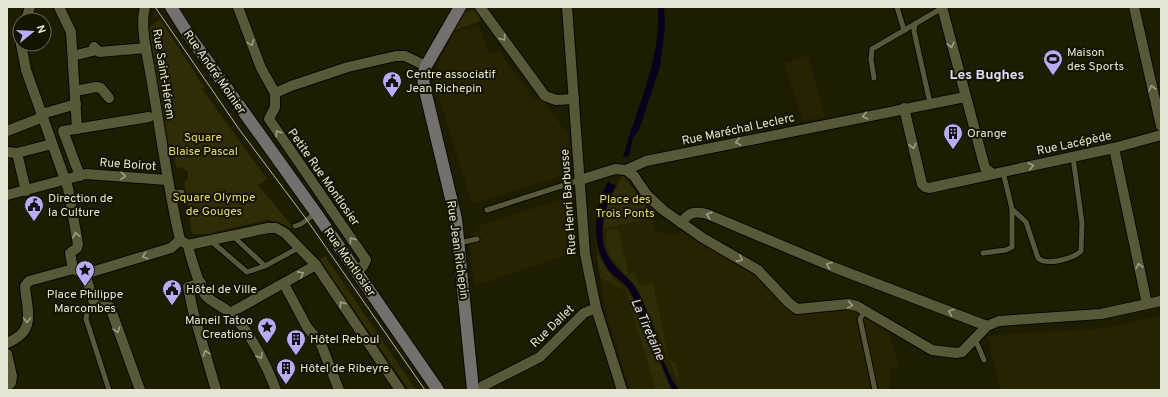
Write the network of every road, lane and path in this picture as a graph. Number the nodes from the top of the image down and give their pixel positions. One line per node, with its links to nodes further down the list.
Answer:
1 (59, 7): 15 (street)
2 (145, 7): 13 (street, Rue Saint-Hérem)
3 (171, 7): 33 (main road, Rue André Moinier)
4 (238, 7): 19 (street, one-way to 19)
5 (460, 7): 16 (main road)
6 (480, 7): 22 (street, one-way to 22)
7 (567, 7): 22 (street, Rue Henri Barbusse)
8 (898, 7): 12 (lane)
9 (1134, 7): 28 (street, one-way to 9)
10 (942, 8): 11 (lane); 20 (street, one-way to 20)
11 (915, 24): 12 (lane); 24 (lane)
12 (904, 30): 17 (lane)
13 (146, 48): 15 (street); 42 (street, Rue Saint-Hérem)
14 (22, 52): 26 (street)
15 (73, 56): 18 (street)
16 (426, 66): 19 (street); 58 (main road, Rue Jean Richepin)
17 (874, 78)
18 (75, 91): 21 (street); 23 (street)
19 (275, 93): 64 (street, Petite Rue Montlosier, one-way to 19)
20 (965, 97): 24 (street, Rue Maréchal Leclerc); 40 (street)
21 (109, 98)
22 (574, 99): 43 (street, Rue Henri Barbusse)
23 (76, 104): 26 (street); 29 (street)
24 (930, 104): 25 (street, Rue Maréchal Leclerc)
25 (904, 108): 38 (street, Rue Maréchal Leclerc, one-way to 38); 40 (street, Rue Lacépède, one-way to 40)
26 (41, 113): 30 (street); 34 (street)
27 (149, 117): 29 (street)
28 (1161, 126)
29 (80, 128): 31 (street)
30 (7, 131)
31 (64, 133): 34 (street); 41 (street)
32 (1161, 135): 35 (street, Rue Lacépède)
33 (261, 136): 51 (main road, Rue Montlosier)
34 (50, 139): 36 (street); 44 (street)
35 (1114, 148): 37 (street, Rue Lacépède); 69 (street, one-way to 35)
36 (12, 152): 45 (street)
37 (1073, 157): 39 (street, Rue Lacépède, one-way to 37); 49 (lane)
38 (626, 170): 43 (street, Rue Maréchal Leclerc); 52 (street)
39 (1003, 172): 40 (street, Rue Lacépède); 49 (lane)
40 (993, 174)
41 (83, 175): 42 (street, Rue Boirot, one-way to 42); 44 (street)
42 (167, 180): 47 (street, Rue Saint-Hérem)
43 (580, 180): 50 (lane); 71 (street, Rue Henri Barbusse)
44 (65, 184): 45 (street); 63 (street, one-way to 44)
45 (26, 191): 48 (street)
46 (182, 192): 47 (lane)
47 (170, 193): 57 (street, Rue Saint-Hérem)
48 (7, 195)
49 (1012, 209): 60 (lane)
50 (487, 210)
51 (316, 213): 53 (lane); 64 (main road, Rue Montlosier)
52 (682, 223): 72 (street, one-way to 72); 74 (street, one-way to 52)
53 (295, 226)
54 (232, 236): 56 (street); 59 (street); 62 (lane)
55 (478, 239): 58 (lane)
56 (211, 240): 57 (street); 62 (lane)
57 (184, 242): 65 (street, one-way to 65); 66 (street, Rue Saint-Hérem)
58 (459, 243): 80 (main road, Rue Jean Richepin)
59 (300, 247): 61 (street); 62 (lane)
60 (983, 252)
61 (316, 265): 67 (street, one-way to 61); 86 (street, one-way to 61)
62 (265, 266)
63 (73, 269): 65 (street); 76 (street, one-way to 76)
64 (358, 272): 87 (main road, Rue Montlosier)
65 (85, 274): 70 (street)
66 (201, 283): 73 (street, Rue Saint-Hérem); 83 (street, one-way to 66)
67 (284, 284): 73 (street); 85 (street)
68 (1161, 301): 69 (street)
69 (1147, 304): 74 (street)
70 (95, 306): 81 (lane); 82 (street, one-way to 82)
71 (596, 308): 80 (street, Rue Dallet); 88 (street, Rue Henri Barbusse)
72 (865, 311): 75 (street); 89 (lane)
73 (230, 313): 84 (street, Rue Saint-Hérem, one-way to 84)
74 (987, 326): 75 (street)
75 (975, 339): 78 (lane)
76 (7, 343)
77 (7, 354): 79 (street)
78 (984, 360)
79 (7, 386)
80 (478, 388)
81 (109, 390)
82 (140, 390)
83 (216, 390)
84 (276, 390)
85 (340, 390)
86 (400, 390)
87 (438, 390)
88 (622, 390)
89 (875, 390)

